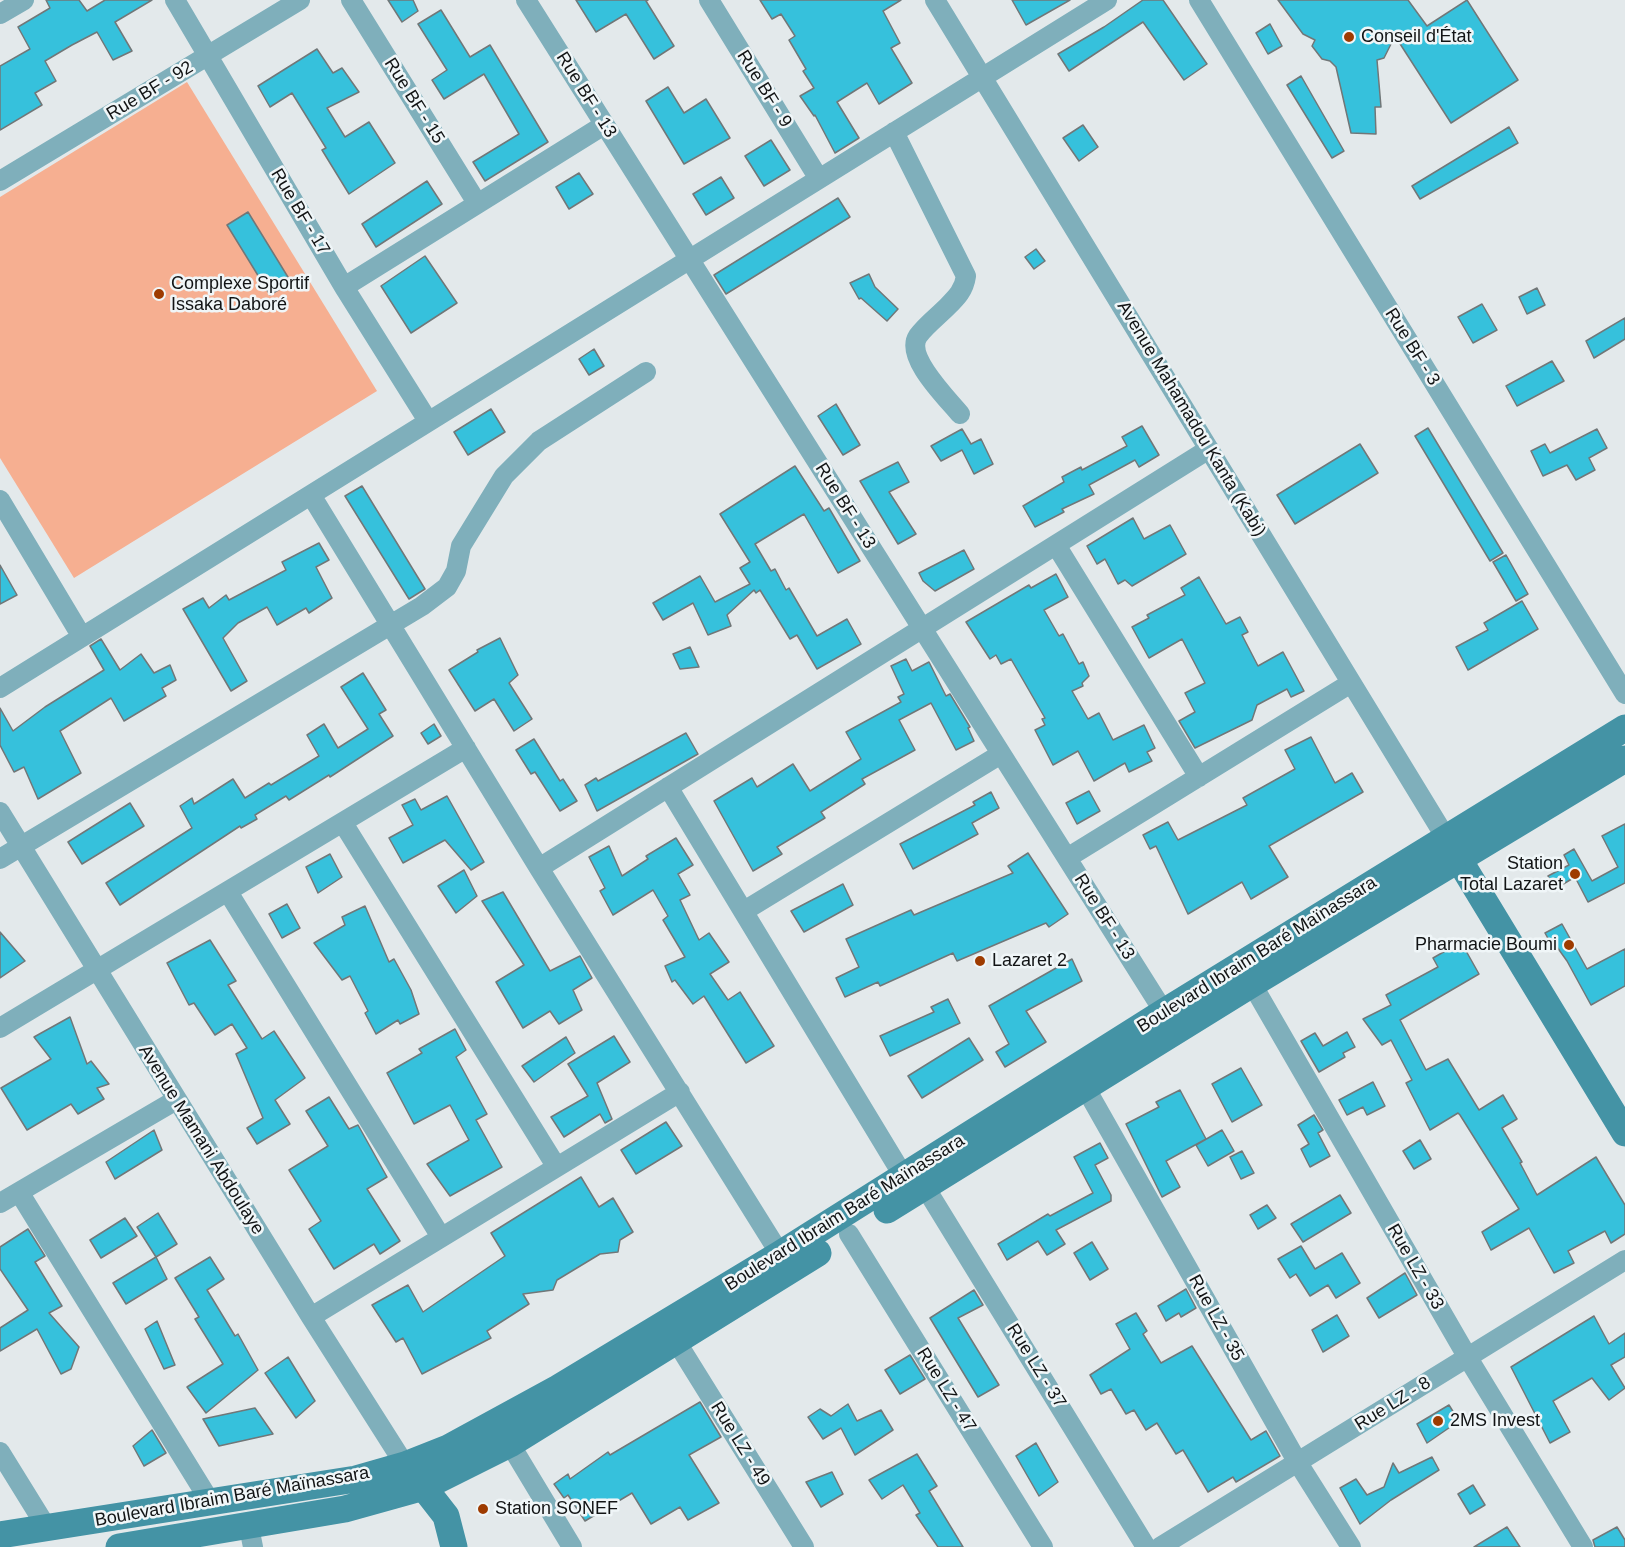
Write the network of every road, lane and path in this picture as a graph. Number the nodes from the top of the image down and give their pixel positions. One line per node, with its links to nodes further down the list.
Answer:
1 (24, 0): 10 (street)
2 (175, 0): 11 (street, Rue BF - 17)
3 (300, 0): 11 (street, Rue BF - 92)
4 (351, 0): 17 (street, Rue BF - 15)
5 (526, 0): 13 (street, Rue BF - 13)
6 (709, 0): 15 (street, Rue BF - 9)
7 (935, 0): 12 (street, Avenue Mahamadou Kanta (Kabi))
8 (1107, 0): 12 (street)
9 (1199, 0): 32 (street, Rue BF - 3)
10 (0, 14)
11 (208, 56): 16 (street, Rue BF - 92); 19 (street, Rue BF - 17)
12 (982, 78): 14 (street); 23 (street, Avenue Mahamadou Kanta (Kabi))
13 (604, 125): 17 (street); 18 (street, Rue BF - 13)
14 (894, 132): 15 (street); 21 (street)
15 (819, 179): 18 (street)
16 (0, 182)
17 (477, 203): 19 (street)
18 (689, 260): 22 (street); 28 (street, Rue BF - 13)
19 (344, 287): 22 (street, Rue BF - 17)
20 (646, 372): 27 (street)
21 (960, 414)
22 (428, 421): 24 (street)
23 (1209, 449): 26 (street); 30 (street, Avenue Mahamadou Kanta (Kabi))
24 (311, 495): 27 (street); 29 (street)
25 (0, 500): 29 (street)
26 (1056, 545): 28 (street); 37 (street)
27 (390, 624): 34 (street); 41 (street)
28 (922, 629): 35 (street, Rue BF - 13); 38 (street)
29 (82, 637): 31 (street)
30 (1351, 683): 37 (street); 42 (street, Avenue Mahamadou Kanta (Kabi))
31 (0, 688)
32 (1625, 694)
33 (1625, 728): 42 (main road, Boulevard Ibraim Baré Maïnassara)
34 (466, 748): 40 (street); 45 (street)
35 (1001, 754): 43 (street, Rue BF - 13); 47 (street)
36 (1625, 759): 42 (main road, Boulevard Ibraim Baré Maïnassara)
37 (1199, 777): 43 (street)
38 (668, 787): 45 (street); 47 (street, Rue LZ - 37)
39 (0, 812): 41 (street, Avenue Mamani Abdoulaye)
40 (343, 823): 46 (street); 56 (street)
41 (21, 846): 44 (street); 48 (street, Avenue Mamani Abdoulaye)
42 (1452, 849): 49 (main road, Boulevard Ibraim Baré Maïnassara); 50 (main road, Boulevard Ibraim Baré Maïnassara); 55 (main road)
43 (1067, 858): 50 (street, Rue BF - 13)
44 (0, 859)
45 (539, 868): 53 (street)
46 (228, 892): 48 (street); 61 (street)
47 (744, 911): 57 (street, Rue LZ - 37)
48 (96, 970): 51 (street); 54 (street, Avenue Mamani Abdoulaye)
49 (1252, 984): 52 (main road, Boulevard Ibraim Baré Maïnassara); 66 (street, Rue LZ - 33)
50 (1164, 1012): 57 (main road, Boulevard Ibraim Baré Maïnassara)
51 (0, 1028)
52 (1085, 1087): 57 (main road, Boulevard Ibraim Baré Maïnassara); 69 (street, Rue LZ - 35)
53 (680, 1092): 56 (street); 62 (street)
54 (176, 1100): 58 (street); 64 (street, Avenue Mamani Abdoulaye)
55 (1625, 1133)
56 (556, 1166): 61 (street)
57 (915, 1182): 60 (main road, Boulevard Ibraim Baré Maïnassara); 62 (main road, Boulevard Ibraim Baré Maïnassara); 81 (street, Rue LZ - 37)
58 (19, 1192): 59 (street); 72 (street)
59 (0, 1203)
60 (849, 1234): 65 (main road, Boulevard Ibraim Baré Maïnassara); 80 (street, Rue LZ - 47)
61 (441, 1237): 64 (street)
62 (780, 1254): 70 (main road, Boulevard Ibraim Baré Maïnassara)
63 (1625, 1260): 66 (street, Rue LZ - 8)
64 (311, 1317): 70 (street, Avenue Mamani Abdoulaye)
65 (676, 1341): 67 (main road, Boulevard Ibraim Baré Maïnassara); 79 (street, Rue LZ - 49)
66 (1468, 1358): 69 (street, Rue LZ - 8); 84 (street, Rue LZ - 33)
67 (510, 1444): 71 (main road, Boulevard Ibraim Baré Maïnassara); 78 (street)
68 (0, 1452): 73 (street)
69 (1298, 1463): 82 (street, Rue LZ - 8); 83 (street, Rue LZ - 35)
70 (405, 1465): 71 (main road); 72 (main road, Boulevard Ibraim Baré Maïnassara)
71 (424, 1487): 75 (main road, Boulevard Ibraim Baré Maïnassara); 77 (main road)
72 (211, 1503): 73 (main road, Boulevard Ibraim Baré Maïnassara)
73 (47, 1528): 74 (main road, Boulevard Ibraim Baré Maïnassara)
74 (0, 1535)
75 (251, 1537): 76 (main road, Boulevard Ibraim Baré Maïnassara)
76 (120, 1547)
77 (454, 1547)
78 (572, 1547)
79 (804, 1547)
80 (1043, 1547)
81 (1146, 1547)
82 (1160, 1547)
83 (1351, 1547)
84 (1583, 1547)

